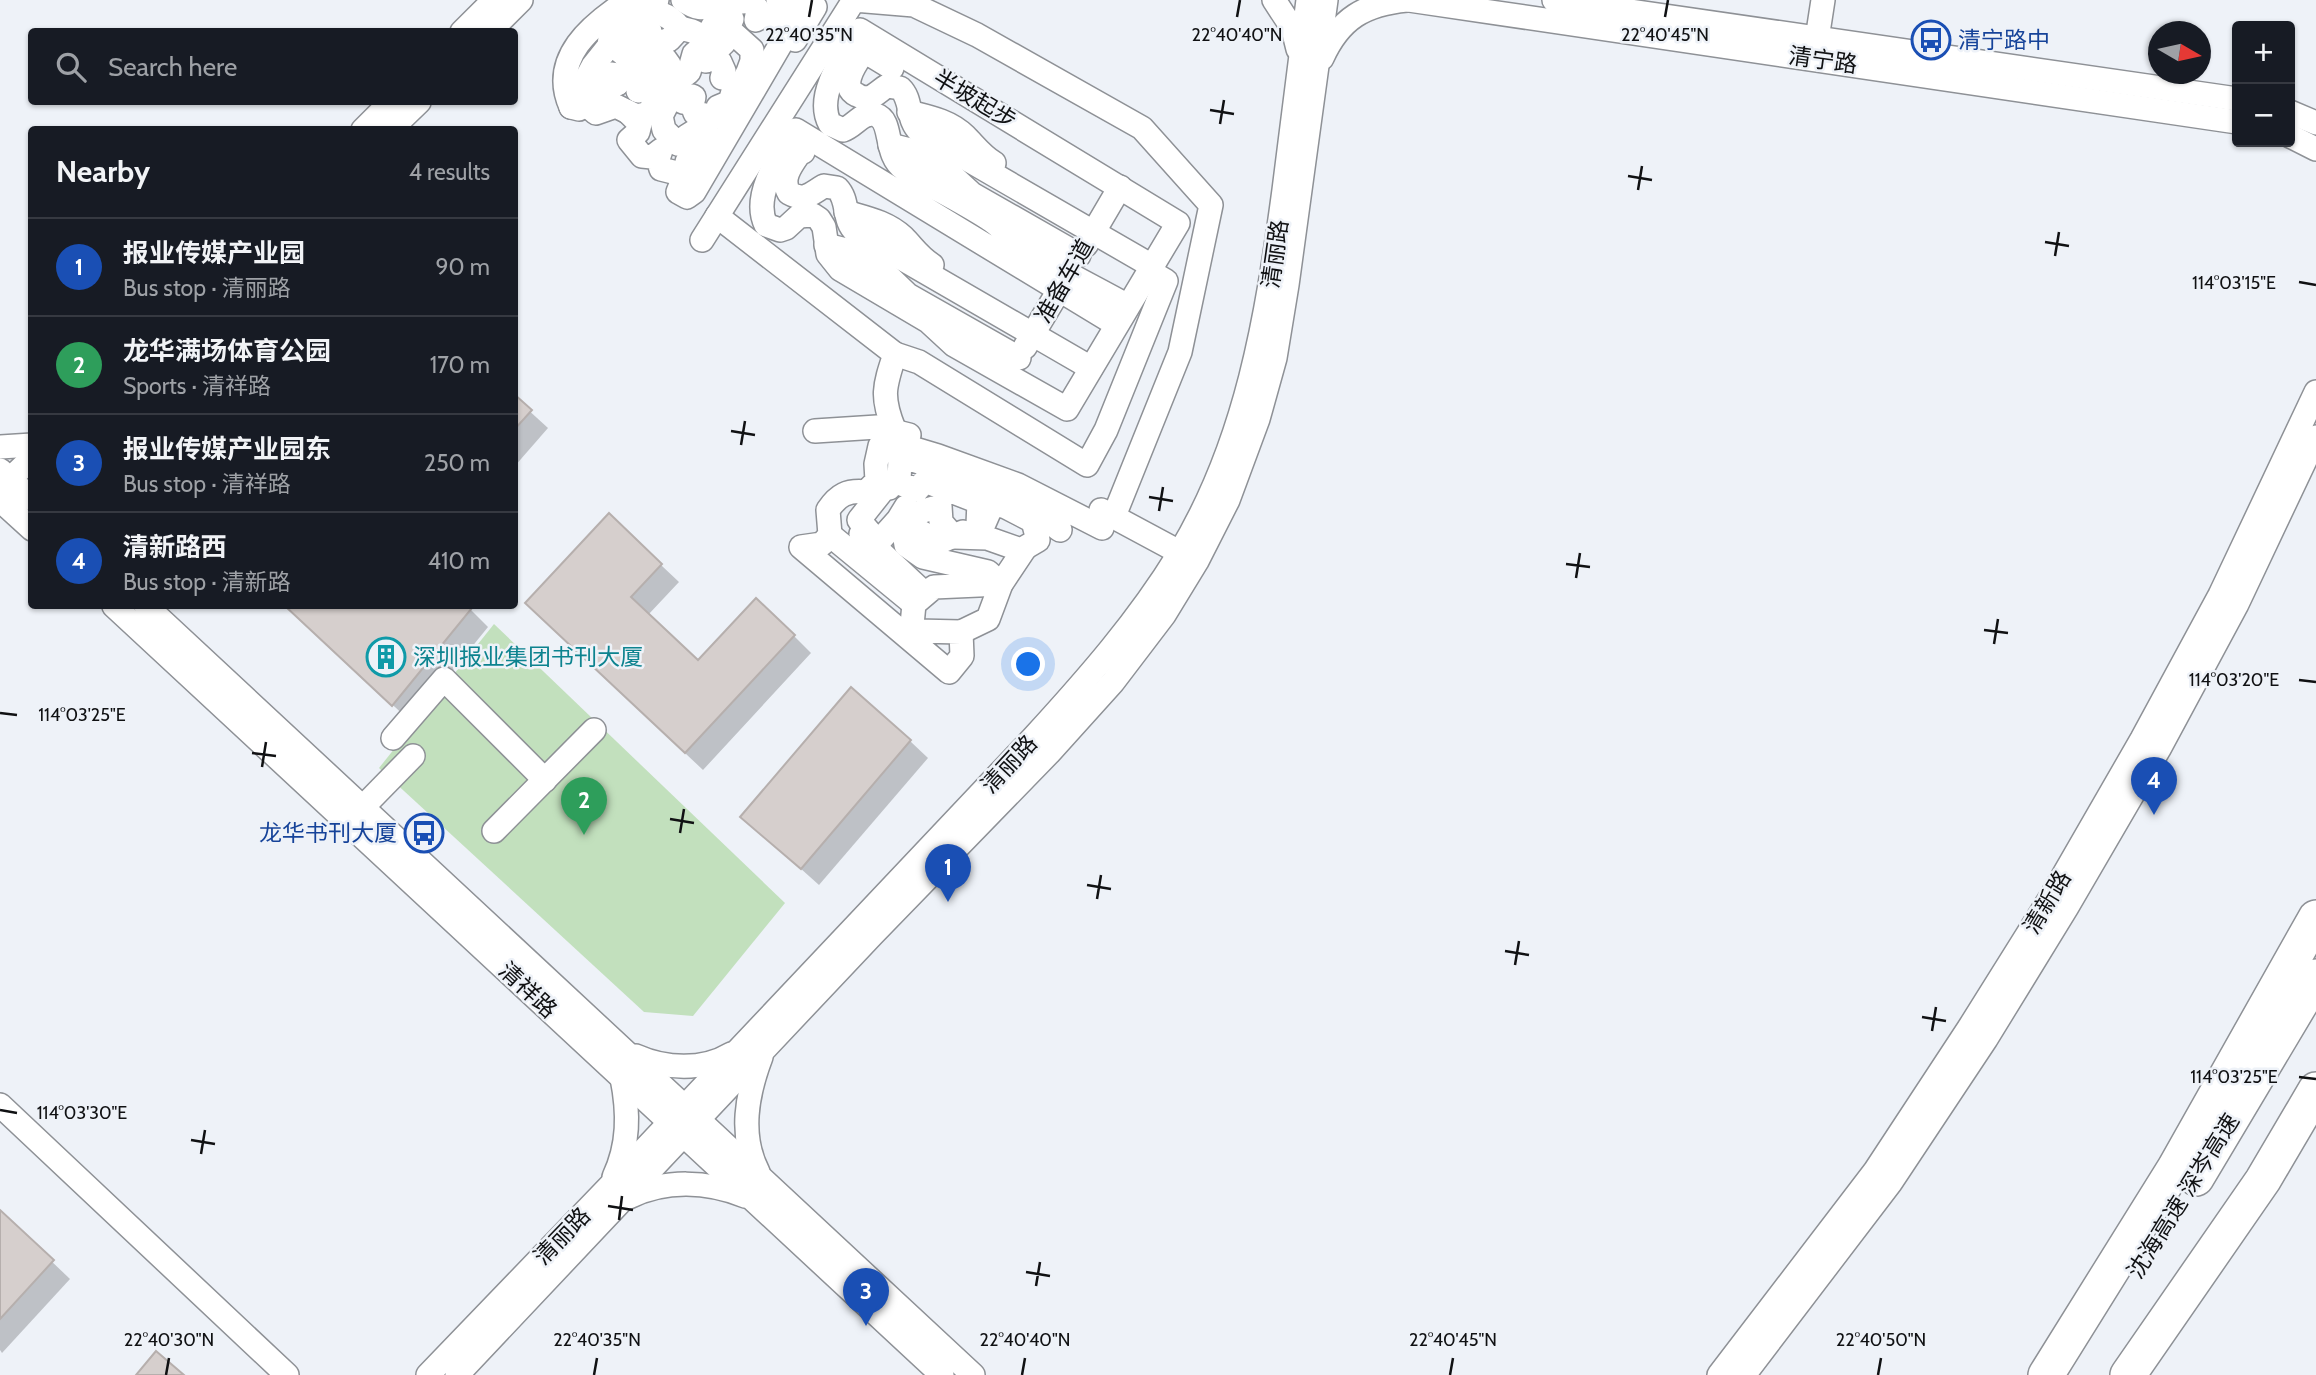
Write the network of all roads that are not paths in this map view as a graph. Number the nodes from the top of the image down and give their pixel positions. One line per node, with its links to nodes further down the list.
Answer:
1 (494, 0): 16 (street)
2 (521, 0): 17 (street)
3 (683, 0): 4 (street)
4 (715, 0)
5 (727, 0): 18 (street)
6 (740, 0): 15 (street)
7 (803, 0): 45 (street)
8 (1273, 0): 22 (street)
9 (1308, 0): 22 (street, 清丽路)
10 (1326, 0): 22 (street, 清丽路)
11 (1408, 0): 19 (street, 清宁路); 22 (street, 清宁路)
12 (1554, 0): 19 (street, 清宁路)
13 (1823, 0): 19 (street)
14 (645, 3): 18 (street); 20 (street); 30 (street)
15 (776, 8): 21 (street); 42 (street)
16 (466, 28)
17 (493, 28)
18 (694, 35): 21 (street); 25 (street)
19 (1816, 48): 26 (street, 清宁路); 32 (street, 清宁路)
20 (618, 50): 25 (street); 27 (street); 30 (street)
21 (752, 50): 24 (street)
22 (1308, 68): 80 (street, 清丽路)
23 (915, 72): 40 (street); 43 (street, 半坡起步); 44 (street)
24 (733, 79): 25 (street); 34 (street)
25 (667, 94): 27 (street); 27 (street); 34 (street); 34 (street); 38 (street)
26 (2232, 98)
27 (620, 101): 30 (street); 38 (street)
28 (388, 105): 35 (street)
29 (416, 105): 36 (street)
30 (579, 106)
31 (2295, 114): 33 (street)
32 (2232, 120)
33 (2316, 123)
34 (708, 124): 42 (street)
35 (367, 126)
36 (394, 126)
37 (2295, 138): 39 (street)
38 (638, 147): 42 (street)
39 (2316, 149)
40 (983, 163): 47 (street); 47 (street)
41 (851, 172): 49 (street); 51 (street); 52 (street)
42 (685, 175)
43 (1120, 187): 47 (street, 准备车道); 50 (street, 半坡起步)
44 (969, 200): 51 (street); 51 (street)
45 (696, 203)
46 (717, 216): 48 (street); 56 (street); 73 (street)
47 (1096, 227): 50 (street); 51 (street, 准备车道)
48 (702, 240)
49 (920, 263): 54 (street); 54 (street)
50 (1151, 269): 53 (street); 55 (street)
51 (1069, 273): 53 (street); 54 (street, 准备车道)
52 (905, 300): 57 (street); 57 (street)
53 (1121, 318): 55 (street); 58 (street)
54 (1035, 330): 57 (street, 准备车道); 58 (street)
55 (1143, 339): 59 (street)
56 (895, 354): 59 (street); 61 (street)
57 (1014, 367): 58 (street)
58 (1089, 371): 59 (street)
59 (1122, 392)
60 (2316, 393): 107 (street, 清新路)
61 (894, 429): 62 (street); 73 (street)
62 (815, 431)
63 (2316, 437): 108 (street, 清新路)
64 (28, 444): 65 (street)
65 (0, 447)
66 (28, 465): 68 (street)
67 (882, 484): 69 (street); 70 (street); 72 (street); 78 (street)
68 (13, 492): 71 (street)
69 (914, 494): 72 (street); 74 (street); 78 (street)
70 (831, 506): 75 (street); 78 (street)
71 (28, 521)
72 (1067, 522): 73 (street); 81 (street)
73 (1108, 522): 80 (street)
74 (983, 531): 77 (street); 79 (street); 79 (street); 81 (street)
75 (830, 535): 82 (street); 85 (street)
76 (908, 536): 77 (street); 77 (street); 78 (street); 81 (street)
77 (954, 537)
78 (878, 543): 82 (street)
79 (1025, 548): 81 (street)
80 (1188, 557): 94 (street, 清丽路)
81 (993, 578): 82 (street); 85 (street)
82 (919, 599): 85 (street)
83 (117, 609): 96 (street, 清祥路)
84 (149, 609): 90 (street, 清祥路)
85 (961, 632)
86 (594, 730): 89 (street)
87 (393, 738): 89 (street)
88 (413, 756): 90 (street)
89 (545, 780): 91 (street)
90 (363, 807): 95 (street, 清祥路)
91 (494, 831)
92 (2316, 918): 109 (highway)
93 (2316, 976): 110 (highway, 沈海高速 深岑高速)
94 (752, 1049): 95 (street); 99 (street, 清丽路); 100 (street)
95 (625, 1051): 99 (street, 清祥路)
96 (622, 1078): 99 (street, 清祥路); 101 (street)
97 (2316, 1090): 111 (highway)
98 (0, 1105): 102 (street)
99 (684, 1121): 100 (street, 清祥路); 101 (street, 清丽路)
100 (757, 1188): 101 (street); 105 (street, 清祥路); 106 (street, 清祥路)
101 (616, 1193): 103 (street, 清丽路); 104 (street, 清丽路)
102 (287, 1375)
103 (428, 1375)
104 (457, 1375)
105 (942, 1375)
106 (973, 1375)
107 (1719, 1375)
108 (1744, 1375)
109 (2046, 1375)
110 (2066, 1375)
111 (2128, 1375)

